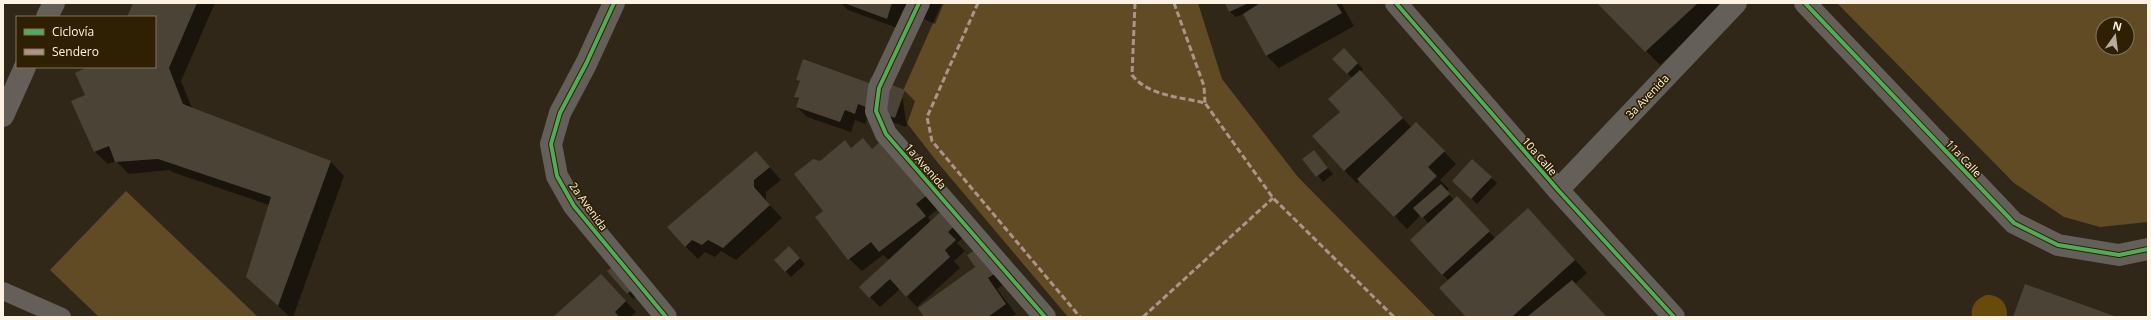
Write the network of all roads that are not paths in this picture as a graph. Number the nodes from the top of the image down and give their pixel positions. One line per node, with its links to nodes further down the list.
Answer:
1 (54, 3): 7 (street)
2 (614, 3): 14 (street, 2a Avenida)
3 (919, 3): 15 (street, 1a Avenida)
4 (1396, 3): 10 (street, 10a Calle)
5 (1736, 3): 10 (street, 3a Avenida)
6 (1805, 3): 11 (street, 11a Calle)
7 (48, 16)
8 (25, 68): 9 (street)
9 (3, 116)
10 (1558, 190): 16 (street, 10a Calle)
11 (2148, 249)
12 (3, 291): 13 (lane)
13 (62, 317)
14 (666, 317)
15 (1045, 317)
16 (1674, 317)

